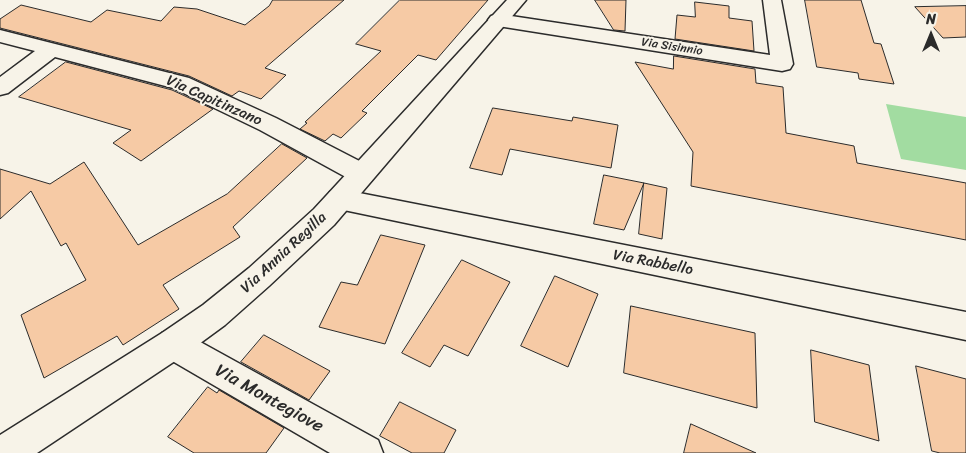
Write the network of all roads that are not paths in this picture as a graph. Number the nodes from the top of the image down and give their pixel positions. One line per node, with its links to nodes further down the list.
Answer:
1 (772, 0): 2 (street, Via Sisinnio)
2 (508, 10): 6 (street, Via Annia Regilla)
3 (0, 36): 4 (street, Via Capitinzano)
4 (52, 49): 5 (street); 6 (street, Via Capitinzano)
5 (0, 88)
6 (362, 174): 7 (street, Via Annia Regilla)
7 (339, 199): 8 (street, Via Rabbello); 9 (street, Via Annia Regilla)
8 (966, 326)
9 (173, 344): 10 (street, Via Annia Regilla); 11 (street, Via Montegiove)
10 (5, 453)
11 (365, 453)

